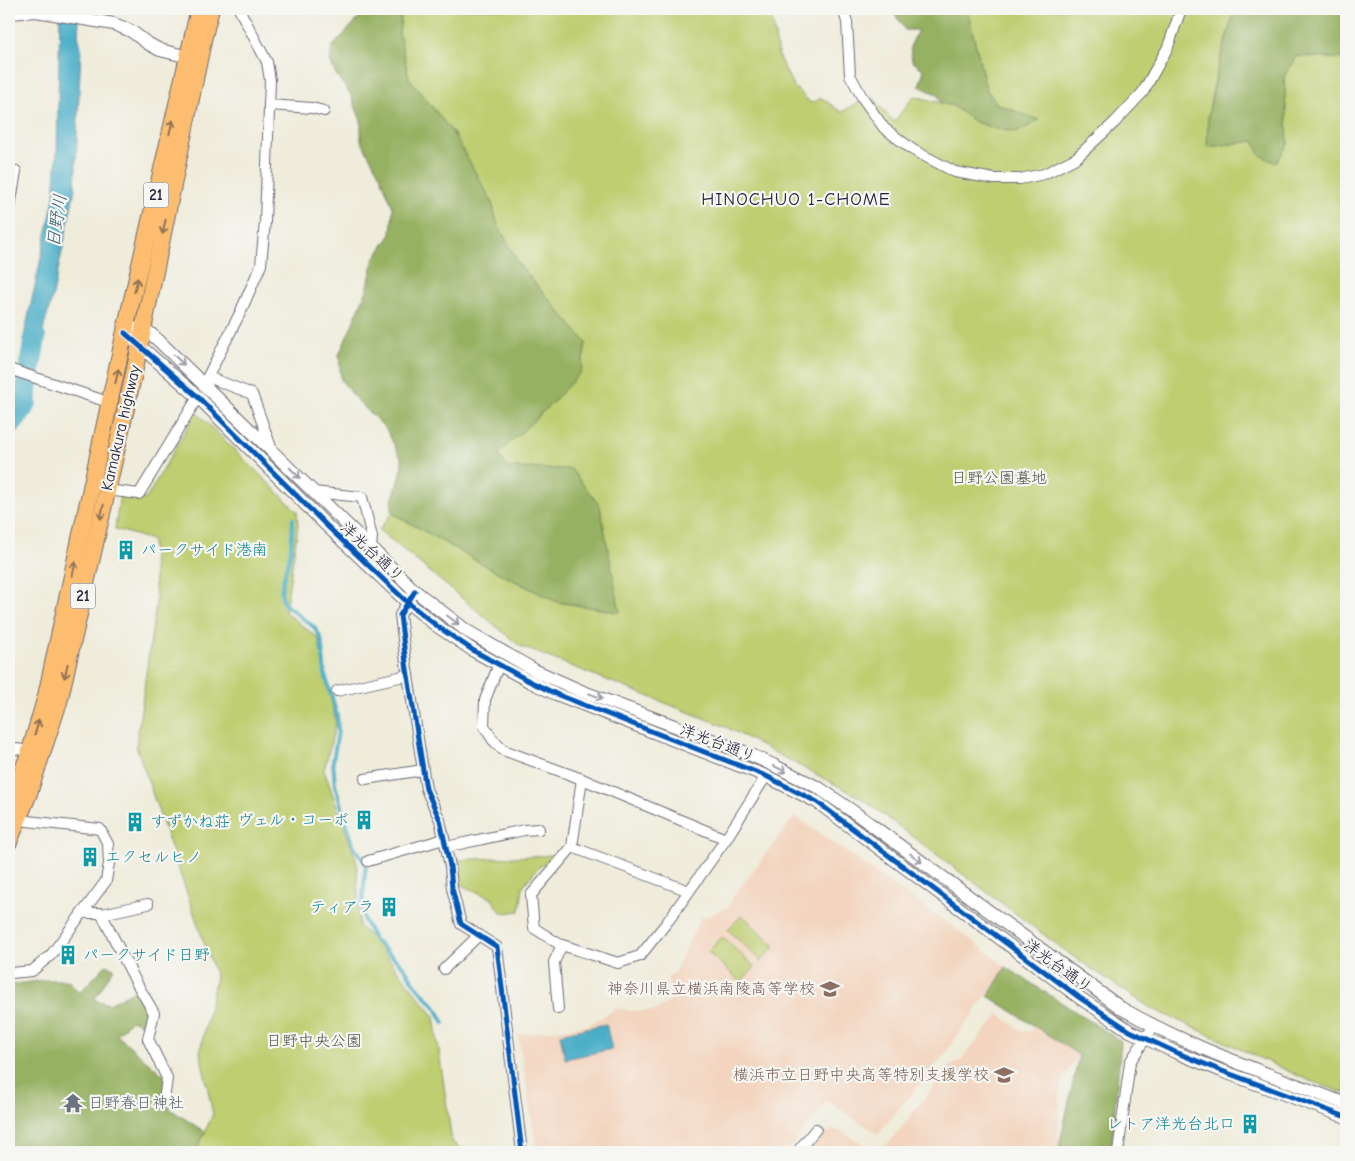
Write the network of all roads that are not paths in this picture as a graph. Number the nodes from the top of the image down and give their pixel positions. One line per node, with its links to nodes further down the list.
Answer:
1 (199, 9): 7 (main road, Kamakura highway / 21)
2 (211, 9): 7 (main road, Kamakura highway / 21)
3 (239, 9): 8 (street)
4 (843, 9): 5 (street)
5 (1181, 9)
6 (9, 13): 7 (street)
7 (193, 58): 12 (main road, Kamakura highway / 21, one-way to 12); 13 (main road, Kamakura highway / 21, one-way to 7)
8 (269, 105): 9 (street); 16 (street)
9 (324, 111)
10 (9, 170): 11 (street)
11 (9, 213)
12 (143, 327): 13 (street); 14 (main road, Kamakura highway / 21); 16 (street, 洋光台通り, one-way to 16)
13 (126, 333): 14 (street, 洋光台通り); 18 (main road, Kamakura highway / 21, one-way to 13)
14 (140, 345): 17 (street, 洋光台通り); 20 (main road, Kamakura highway / 21)
15 (12, 369): 18 (street)
16 (206, 381): 19 (street, 洋光台通り); 19 (street)
17 (198, 397): 20 (street); 24 (street, 洋光台通り)
18 (111, 402): 29 (main road, Kamakura highway / 21, one-way to 18)
19 (272, 450): 21 (street, 洋光台通り, one-way to 21)
20 (106, 490): 35 (main road, Kamakura highway / 21, one-way to 35)
21 (314, 492): 22 (street, 洋光台通り); 22 (street)
22 (371, 547): 23 (street, 洋光台通り)
23 (415, 591): 24 (street); 51 (street, 洋光台通り, one-way to 51)
24 (407, 602): 25 (street, 洋光台通り); 26 (street)
25 (498, 664): 31 (street, 洋光台通り); 33 (street)
26 (408, 676): 27 (street); 30 (street)
27 (337, 691)
28 (9, 748): 29 (street)
29 (30, 751): 34 (main road, Kamakura highway / 21)
30 (423, 770): 32 (street); 39 (street)
31 (766, 776): 37 (street); 52 (street, 洋光台通り)
32 (365, 779)
33 (582, 779): 37 (street); 40 (street)
34 (11, 796)
35 (18, 820): 38 (main road, Kamakura highway / 21); 44 (street)
36 (539, 829): 39 (street)
37 (726, 839): 42 (street)
38 (9, 842)
39 (445, 843): 41 (street); 46 (street)
40 (572, 847): 42 (street); 47 (street)
41 (368, 862)
42 (689, 891): 47 (street)
43 (148, 904): 45 (street)
44 (82, 913): 45 (street); 49 (street)
45 (102, 914): 53 (street)
46 (479, 935): 48 (street); 57 (street)
47 (562, 945): 50 (street)
48 (444, 970)
49 (9, 972)
50 (558, 1009)
51 (1153, 1027): 52 (street); 54 (street, 洋光台通り)
52 (1144, 1039): 55 (street, 洋光台通り); 59 (street)
53 (164, 1101)
54 (1346, 1104)
55 (1346, 1117)
56 (816, 1128): 58 (street)
57 (522, 1152)
58 (798, 1152)
59 (1119, 1152)

